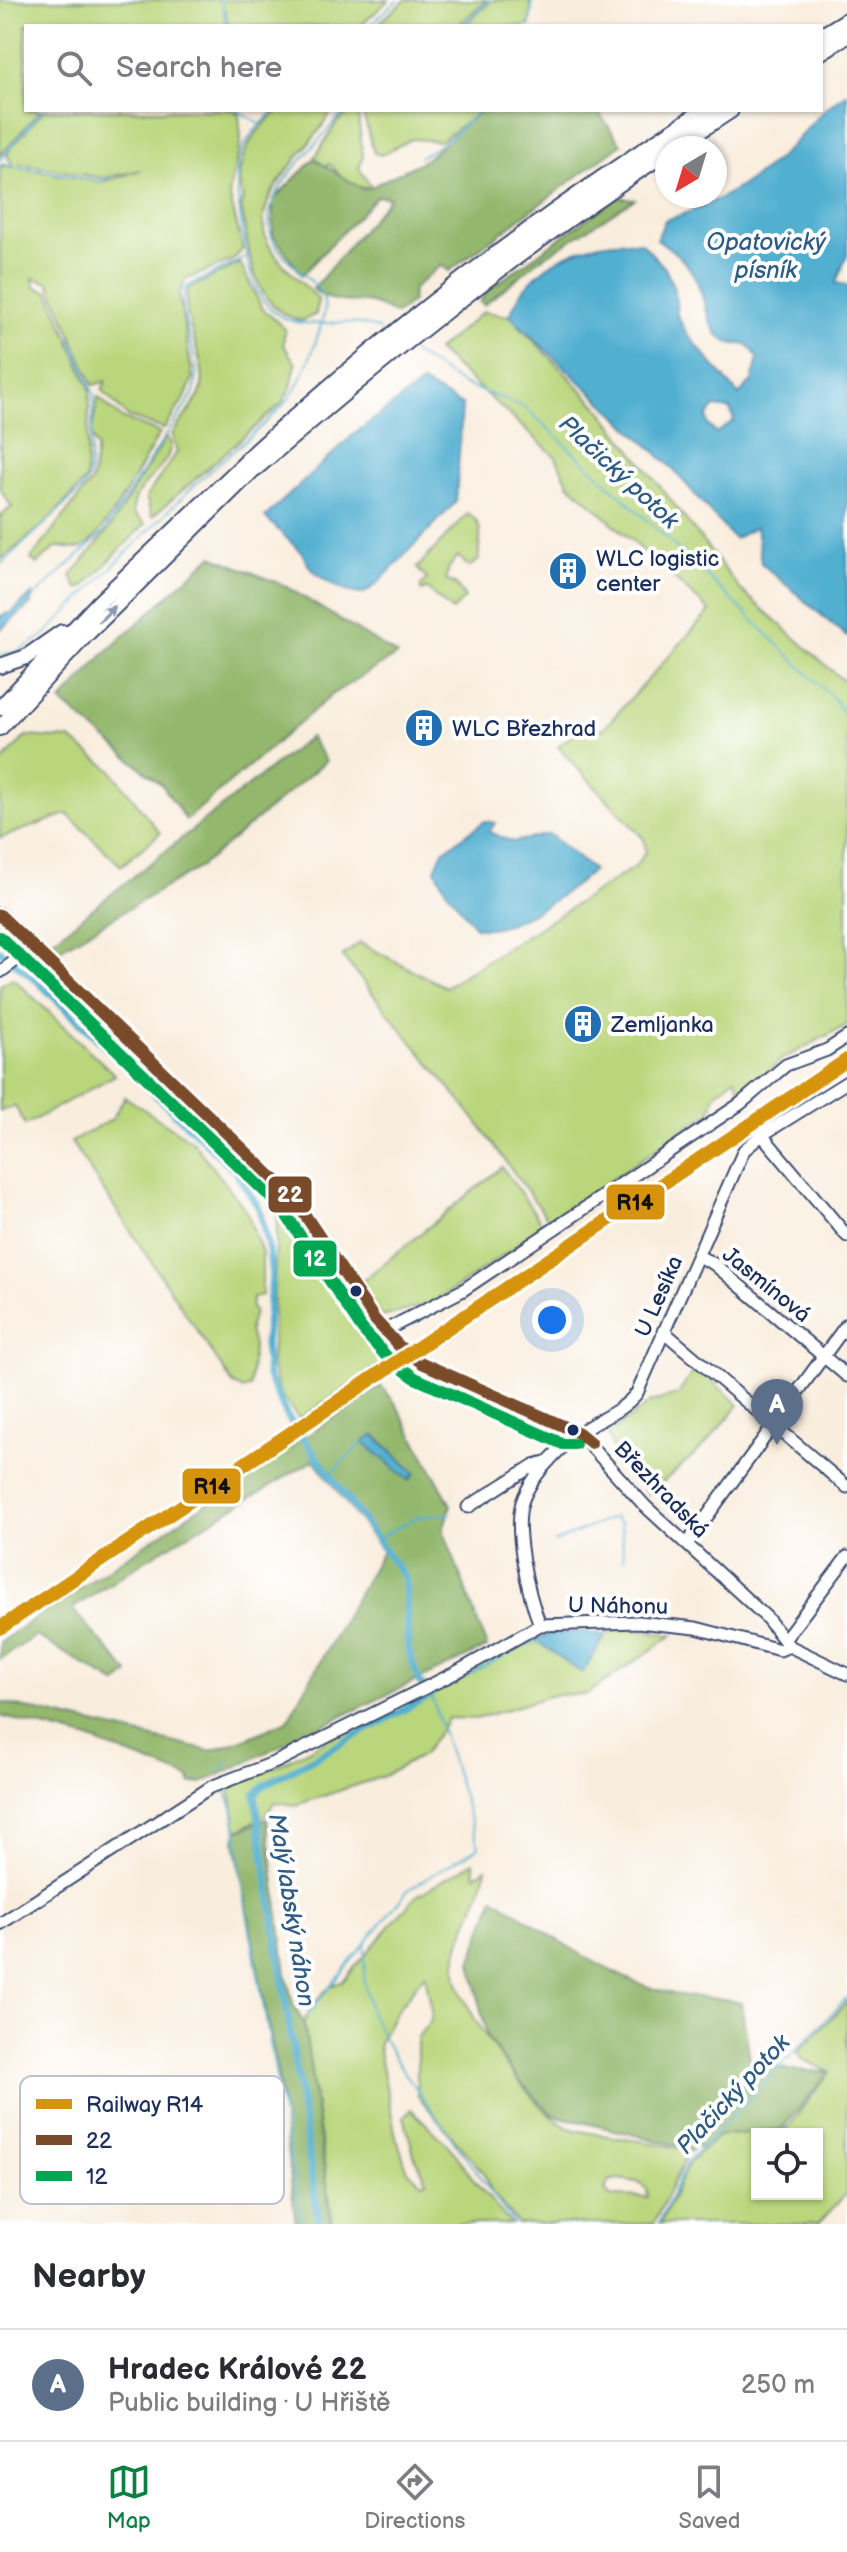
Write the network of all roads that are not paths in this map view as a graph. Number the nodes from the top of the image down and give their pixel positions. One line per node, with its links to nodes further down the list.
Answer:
1 (847, 21): 3 (highway)
2 (847, 35): 4 (highway)
3 (823, 36)
4 (823, 50)
5 (703, 112): 9 (highway)
6 (727, 112): 7 (highway)
7 (691, 136)
8 (655, 160): 9 (highway)
9 (252, 463): 10 (main road); 13 (main road, one-way to 9)
10 (99, 602): 11 (main road); 12 (main road)
11 (0, 666)
12 (0, 708)
13 (0, 728)
14 (0, 915): 15 (main road)
15 (27, 953): 16 (street); 23 (street, Březhradská)
16 (4, 969)
17 (847, 1037): 23 (street)
18 (847, 1082): 19 (street)
19 (762, 1135): 20 (street); 21 (street, U Lesíka)
20 (847, 1236)
21 (698, 1256): 24 (street, U Lesíka); 25 (street, Jasmínová)
22 (847, 1324): 25 (street)
23 (384, 1331): 28 (street, Březhradská)
24 (663, 1331): 27 (street); 28 (street, U Lesíka)
25 (824, 1356): 26 (street, Jasmínová); 27 (street)
26 (847, 1376)
27 (775, 1425): 30 (street); 32 (street)
28 (579, 1433): 29 (street, U Lesíka); 32 (street, Březhradská)
29 (549, 1461): 31 (street); 34 (street)
30 (847, 1487)
31 (468, 1507)
32 (687, 1544): 35 (street, Březhradská)
33 (847, 1557): 35 (street)
34 (540, 1625): 35 (street, U Náhonu); 37 (street, U Náhonu)
35 (786, 1643): 36 (street, Březhradská)
36 (847, 1674)
37 (0, 1924)

